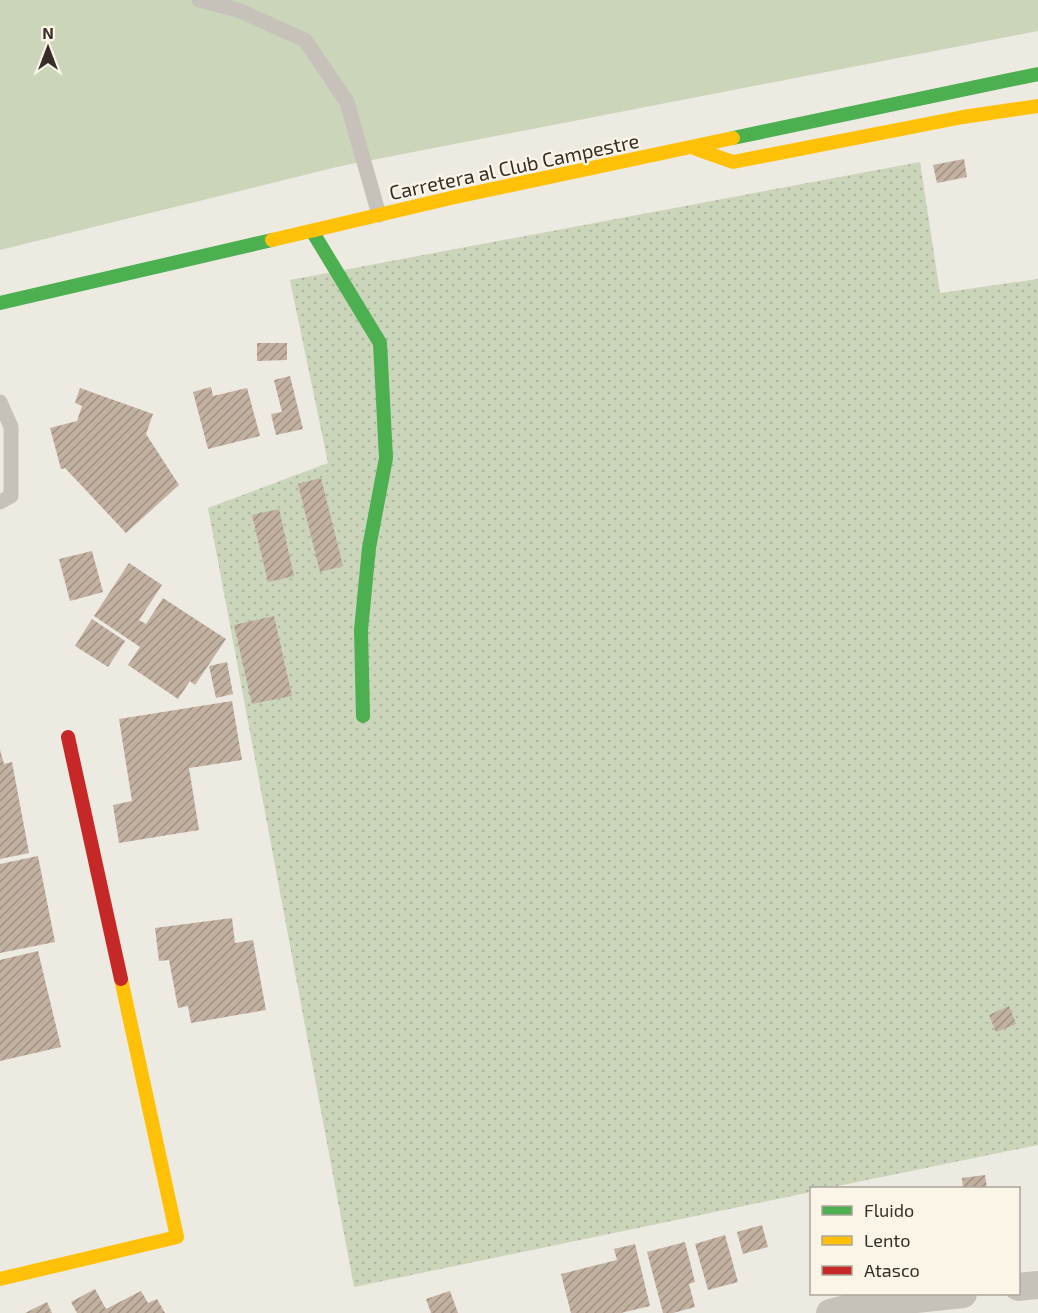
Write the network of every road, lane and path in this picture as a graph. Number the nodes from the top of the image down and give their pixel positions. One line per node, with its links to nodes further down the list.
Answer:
1 (199, 0): 5 (lane)
2 (1038, 74): 4 (street, Carretera al Club Campestre)
3 (1038, 106): 4 (street)
4 (691, 147): 5 (street, Carretera al Club Campestre)
5 (379, 215): 6 (street, Carretera al Club Campestre)
6 (312, 231): 7 (street, Carretera al Club Campestre); 10 (street)
7 (0, 303)
8 (0, 402): 9 (lane)
9 (0, 502)
10 (363, 716)
11 (68, 737): 12 (street)
12 (0, 1279)
13 (1038, 1285): 14 (street)
14 (1020, 1287)
15 (950, 1295): 16 (street)
16 (862, 1309): 17 (street)
17 (830, 1313)

